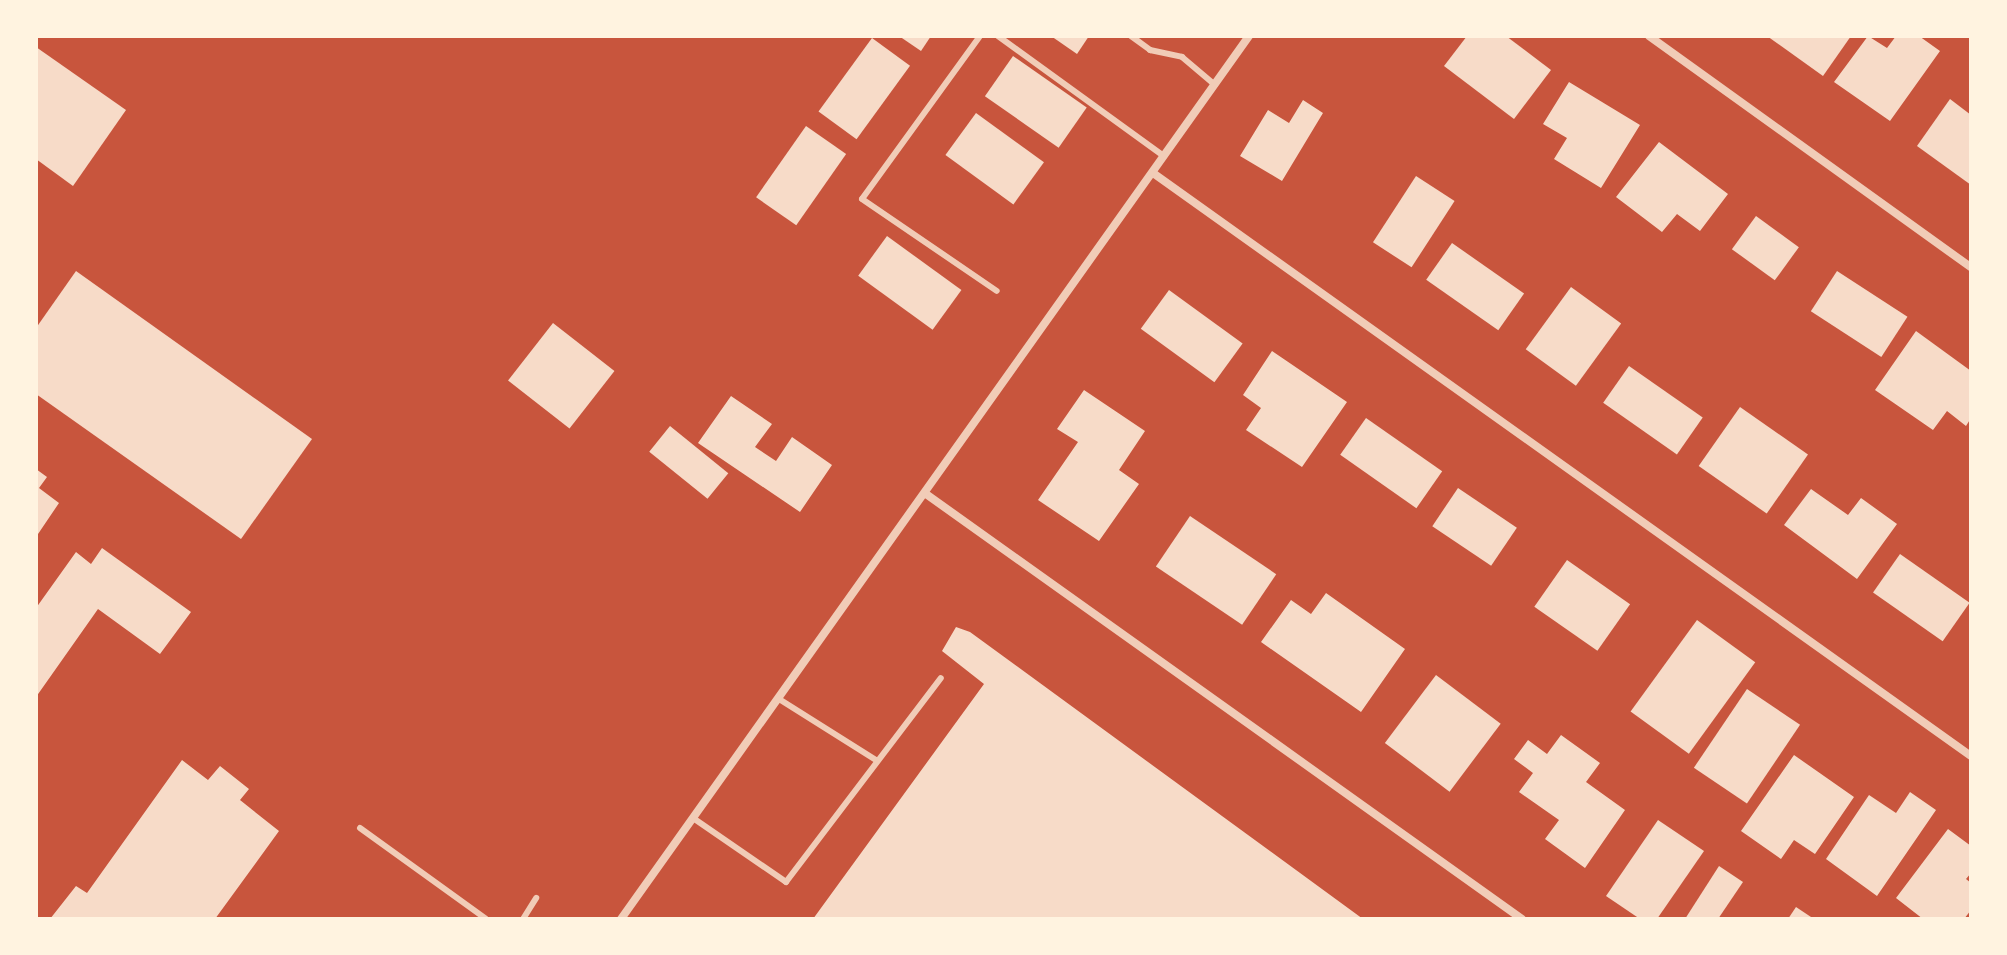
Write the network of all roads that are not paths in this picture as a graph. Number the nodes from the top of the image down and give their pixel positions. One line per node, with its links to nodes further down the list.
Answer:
1 (980, 36): 10 (lane)
2 (998, 36): 7 (lane)
3 (1131, 36): 6 (lane)
4 (1249, 36): 6 (street)
5 (1649, 36): 9 (street)
6 (1215, 85): 7 (street)
7 (1164, 156): 8 (street)
8 (1153, 173): 11 (street); 14 (street)
9 (1971, 267)
10 (997, 291)
11 (926, 494): 13 (street); 22 (street)
12 (941, 678): 15 (lane)
13 (779, 699): 15 (lane); 16 (street)
14 (1971, 756)
15 (876, 760): 16 (lane)
16 (693, 818): 21 (street)
17 (360, 828): 19 (lane)
18 (536, 898): 20 (lane)
19 (486, 919)
20 (523, 919)
21 (621, 919)
22 (1522, 919)

